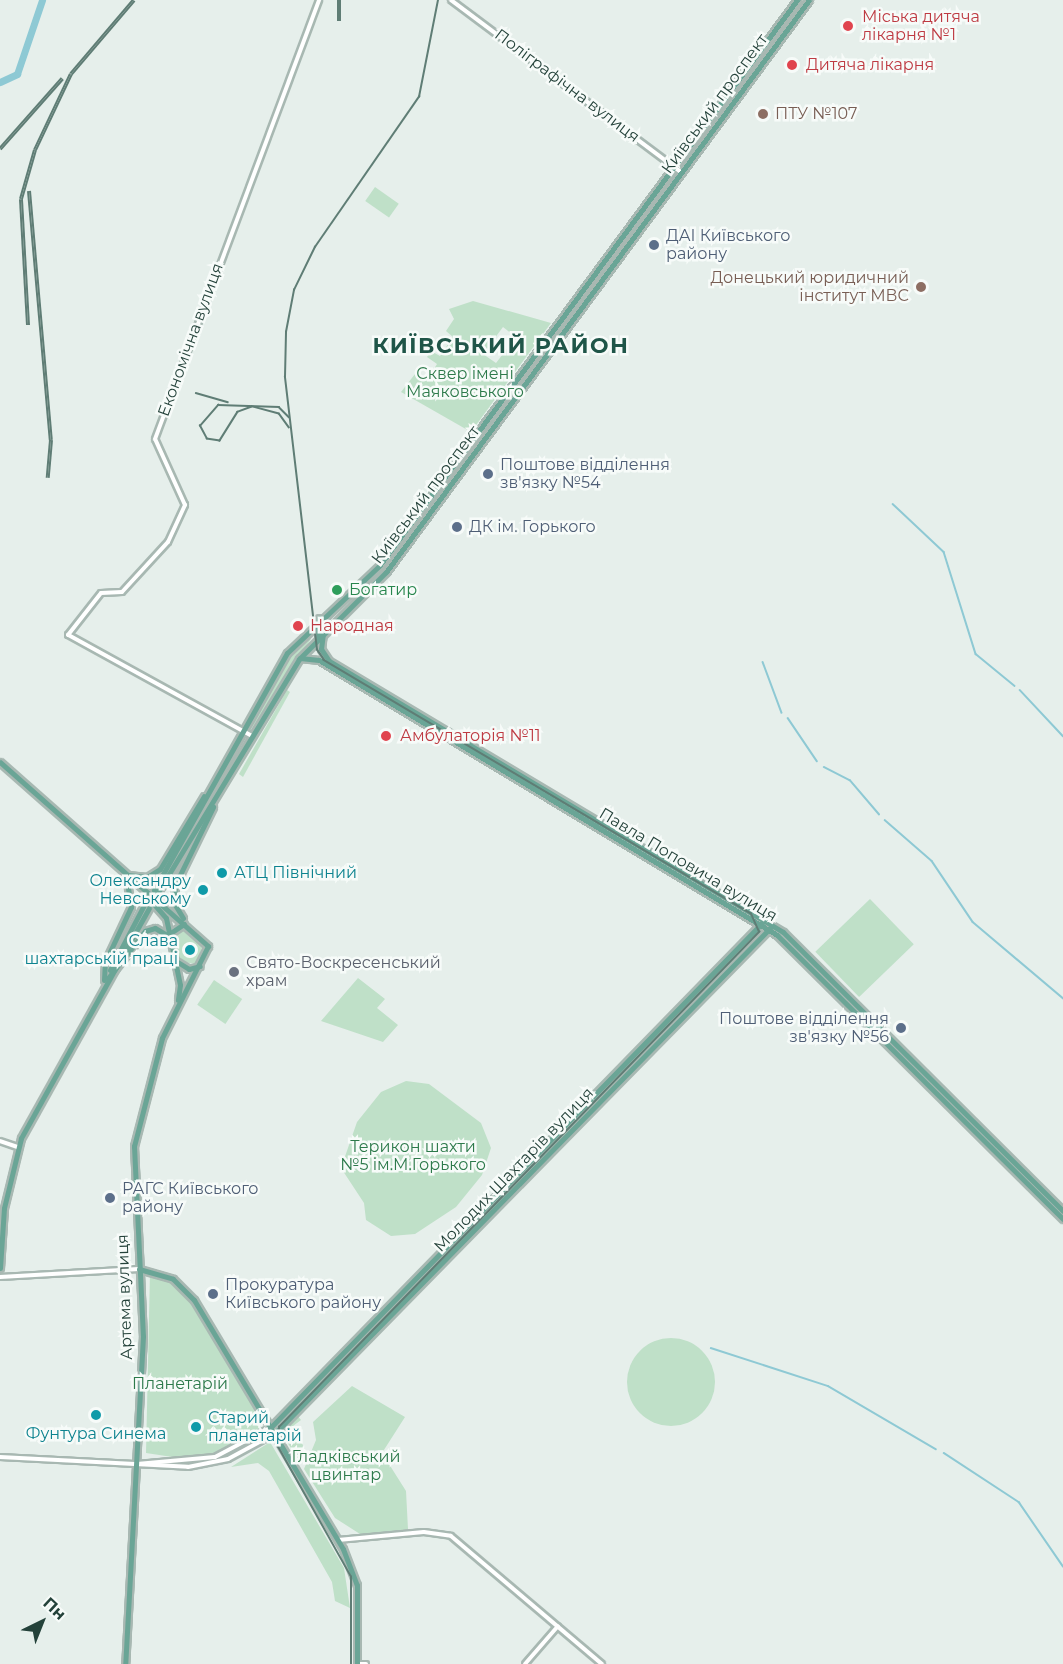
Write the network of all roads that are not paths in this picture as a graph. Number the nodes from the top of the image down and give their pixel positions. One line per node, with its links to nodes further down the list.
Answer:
1 (319, 0): 16 (street, Економічна вулиця)
2 (451, 0): 5 (street, Поліграфічна вулиця)
3 (797, 0): 5 (main road, Київський проспект)
4 (809, 0): 6 (main road, Київський проспект)
5 (675, 167): 6 (street, Поліграфічна вулиця); 7 (main road, Київський проспект)
6 (682, 173): 8 (main road, Київський проспект)
7 (379, 566): 8 (main road); 9 (main road, Київський проспект)
8 (386, 572): 10 (main road, Київський проспект)
9 (372, 573): 10 (main road); 11 (main road, Київський проспект)
10 (376, 583): 12 (main road, Київський проспект)
11 (320, 617): 13 (main road); 16 (main road, Київський проспект)
12 (324, 630): 13 (main road, Київський проспект); 24 (main road, Павла Поповича вулиця)
13 (318, 637): 14 (main road, Київський проспект); 15 (main road)
14 (299, 659): 15 (main road, Павла Поповича вулиця); 17 (main road, Київський проспект)
15 (328, 666): 24 (main road, Павла Поповича вулиця)
16 (242, 730): 17 (street); 19 (main road, Київський проспект)
17 (252, 737): 20 (main road, Київський проспект)
18 (0, 762): 21 (main road, Артема вулиця)
19 (207, 792): 20 (main road, Київський проспект); 21 (main road)
20 (215, 802): 27 (main road)
21 (126, 874): 22 (main road, Артема вулиця); 33 (main road)
22 (137, 884): 25 (main road, Артема вулиця); 28 (main road, Артема вулиця)
23 (146, 906): 31 (main road)
24 (763, 922): 26 (main road, Павла Поповича вулиця); 42 (main road, Молодих Шахтарів вулиця)
25 (185, 925): 27 (main road, Артема вулиця); 28 (main road)
26 (771, 927): 37 (main road, Павла Поповича вулиця); 38 (main road, Павла Поповича вулиця); 43 (main road, Молодих Шахтарів вулиця)
27 (194, 931): 30 (main road)
28 (170, 935): 29 (main road, Артема вулиця); 32 (main road)
29 (175, 959): 30 (main road); 34 (main road, Артема вулиця)
30 (202, 966): 34 (main road, Артема вулиця)
31 (110, 970): 32 (main road); 33 (main road)
32 (118, 970): 33 (main road)
33 (104, 981): 36 (main road)
34 (176, 1007): 40 (main road, Артема вулиця)
35 (0, 1141): 36 (street)
36 (17, 1147): 39 (main road)
37 (1063, 1211)
38 (1063, 1220)
39 (0, 1268)
40 (139, 1269): 41 (street); 42 (main road); 45 (main road, Артема вулиця)
41 (0, 1278)
42 (270, 1428): 43 (main road); 45 (street)
43 (274, 1434): 45 (street); 46 (main road)
44 (0, 1457): 45 (street)
45 (136, 1465): 48 (main road, Артема вулиця)
46 (338, 1539): 47 (street); 49 (main road)
47 (558, 1626): 51 (street); 52 (street)
48 (125, 1664)
49 (357, 1664): 50 (street)
50 (366, 1664)
51 (525, 1664)
52 (602, 1664)

